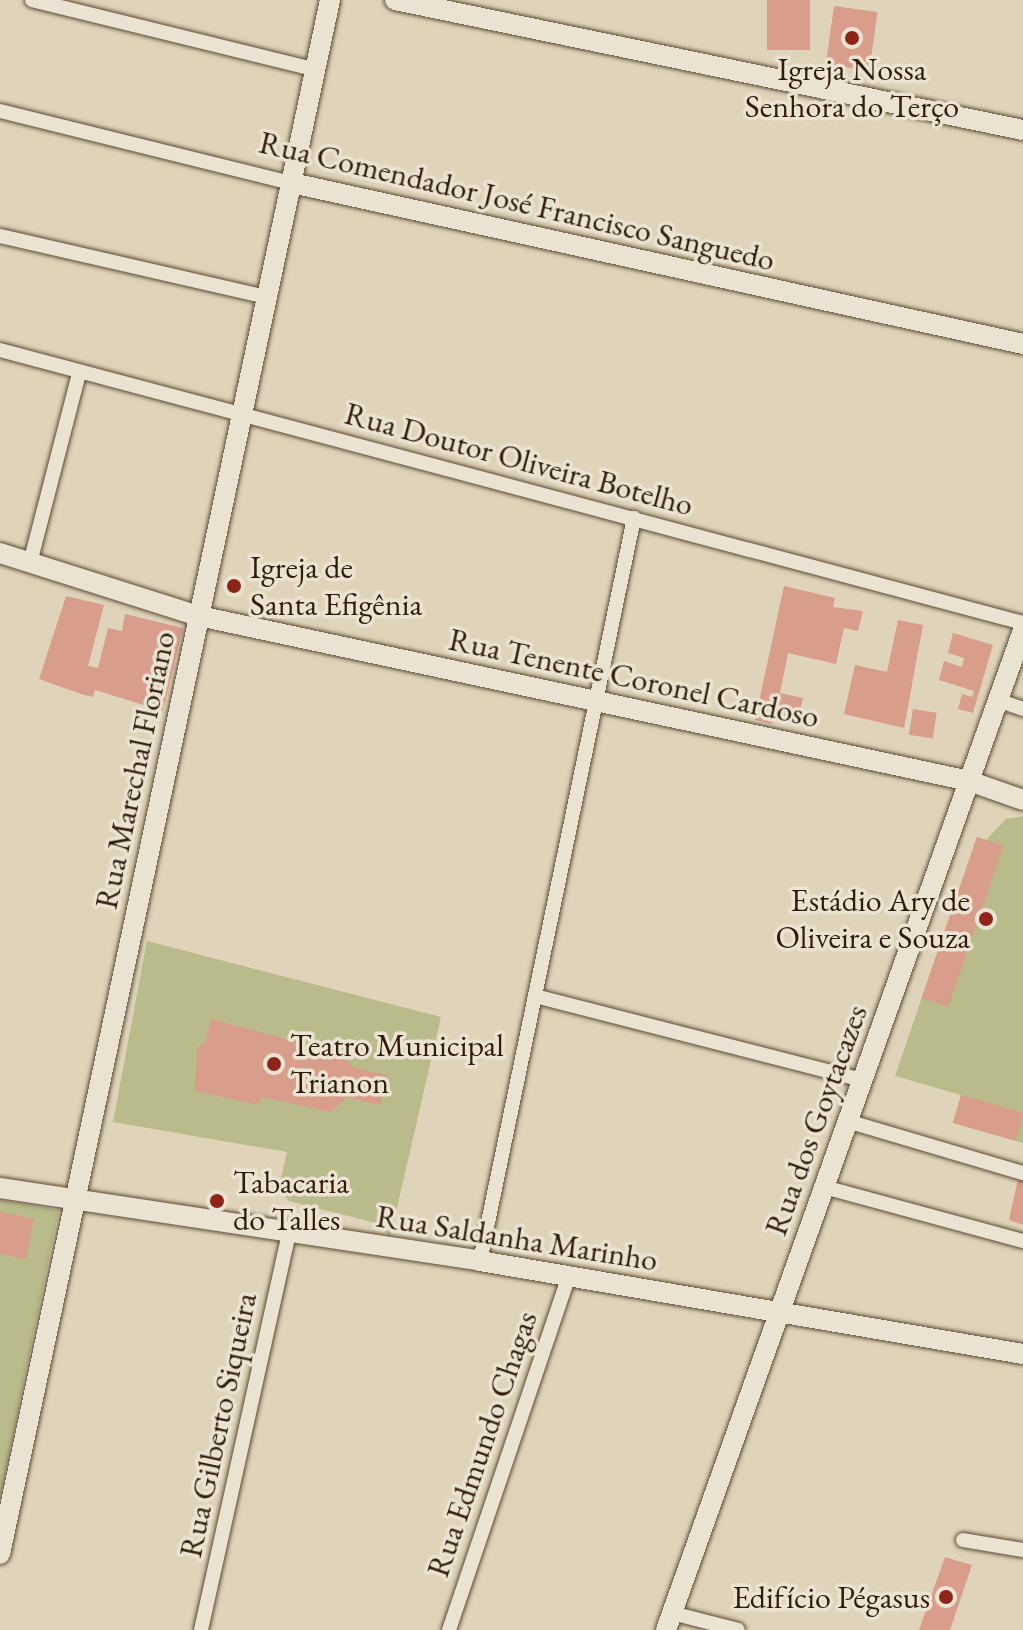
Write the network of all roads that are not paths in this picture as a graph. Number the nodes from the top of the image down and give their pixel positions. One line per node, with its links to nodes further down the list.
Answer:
1 (32, 0): 4 (street)
2 (330, 0): 4 (main road, Rua Marechal Floriano)
3 (395, 0): 6 (main road)
4 (317, 70): 7 (main road, Rua Marechal Floriano)
5 (0, 111): 7 (street, Rua Comendador José Francisco Sanguedo)
6 (1023, 130)
7 (292, 183): 9 (main road, Rua Marechal Floriano); 10 (main road, Rua Comendador José Francisco Sanguedo)
8 (0, 236): 9 (street)
9 (266, 297): 13 (main road, Rua Marechal Floriano)
10 (1023, 344)
11 (0, 350): 12 (street, Rua Doutor Oliveira Botelho)
12 (79, 374): 13 (street, Rua Doutor Oliveira Botelho); 16 (street)
13 (243, 414): 14 (street, Rua Doutor Oliveira Botelho); 17 (main road, Rua Marechal Floriano)
14 (634, 518): 18 (street, Rua Doutor Oliveira Botelho); 21 (street)
15 (0, 553): 16 (main road, Rua Tenente Coronel Cardoso)
16 (30, 563): 17 (main road, Rua Tenente Coronel Cardoso)
17 (199, 616): 21 (main road, Rua Tenente Coronel Cardoso); 32 (main road, Rua Marechal Floriano)
18 (1023, 623)
19 (1023, 630): 20 (main road, Rua dos Goytacazes)
20 (1018, 660): 22 (main road, Rua dos Goytacazes)
21 (596, 700): 24 (main road, Rua Tenente Coronel Cardoso); 26 (street)
22 (997, 700): 23 (street); 24 (main road, Rua dos Goytacazes)
23 (1023, 709)
24 (969, 781): 25 (main road, Rua Tenente Coronel Cardoso); 27 (main road, Rua dos Goytacazes)
25 (1023, 800)
26 (535, 996): 27 (street); 35 (street)
27 (862, 1080): 28 (main road, Rua dos Goytacazes)
28 (847, 1121): 29 (street); 30 (main road, Rua dos Goytacazes)
29 (1023, 1173)
30 (824, 1187): 34 (street); 37 (main road, Rua dos Goytacazes)
31 (0, 1188): 32 (main road, Rua Saldanha Marinho)
32 (72, 1200): 33 (main road, Rua Saldanha Marinho); 41 (main road, Rua Marechal Floriano)
33 (289, 1233): 35 (main road, Rua Saldanha Marinho); 43 (street, Rua Gilberto Siqueira)
34 (1023, 1241)
35 (480, 1261): 36 (main road, Rua Saldanha Marinho)
36 (569, 1275): 37 (main road, Rua Saldanha Marinho); 44 (street, Rua Edmundo Chagas)
37 (779, 1312): 38 (main road, Rua Saldanha Marinho); 42 (main road, Rua dos Goytacazes)
38 (1023, 1354)
39 (963, 1540): 40 (street)
40 (1023, 1550)
41 (0, 1554)
42 (669, 1622): 45 (street)
43 (201, 1630)
44 (449, 1630)
45 (738, 1630)

